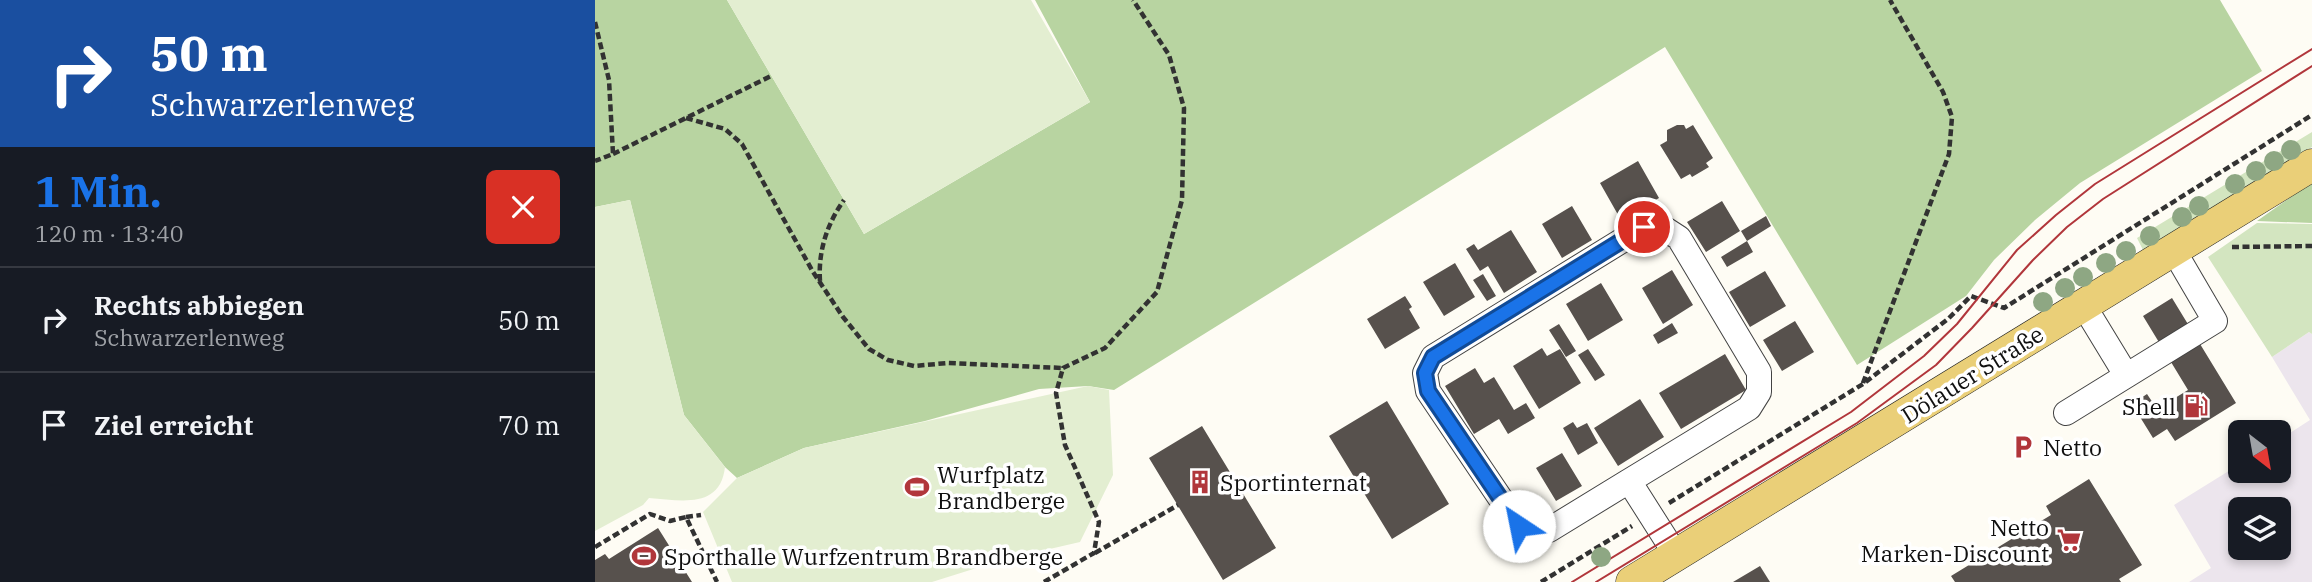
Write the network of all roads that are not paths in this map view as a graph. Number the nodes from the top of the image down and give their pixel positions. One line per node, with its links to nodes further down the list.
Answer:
1 (2312, 165): 2 (main road, Dölauer Straße)
2 (2174, 251): 3 (main road, Dölauer Straße); 4 (street)
3 (2084, 306): 4 (street); 7 (main road, Dölauer Straße)
4 (2126, 375): 5 (street)
5 (2066, 413)
6 (1629, 481): 6 (street); 7 (street)
7 (1676, 555): 8 (main road, Dölauer Straße)
8 (1632, 582)

